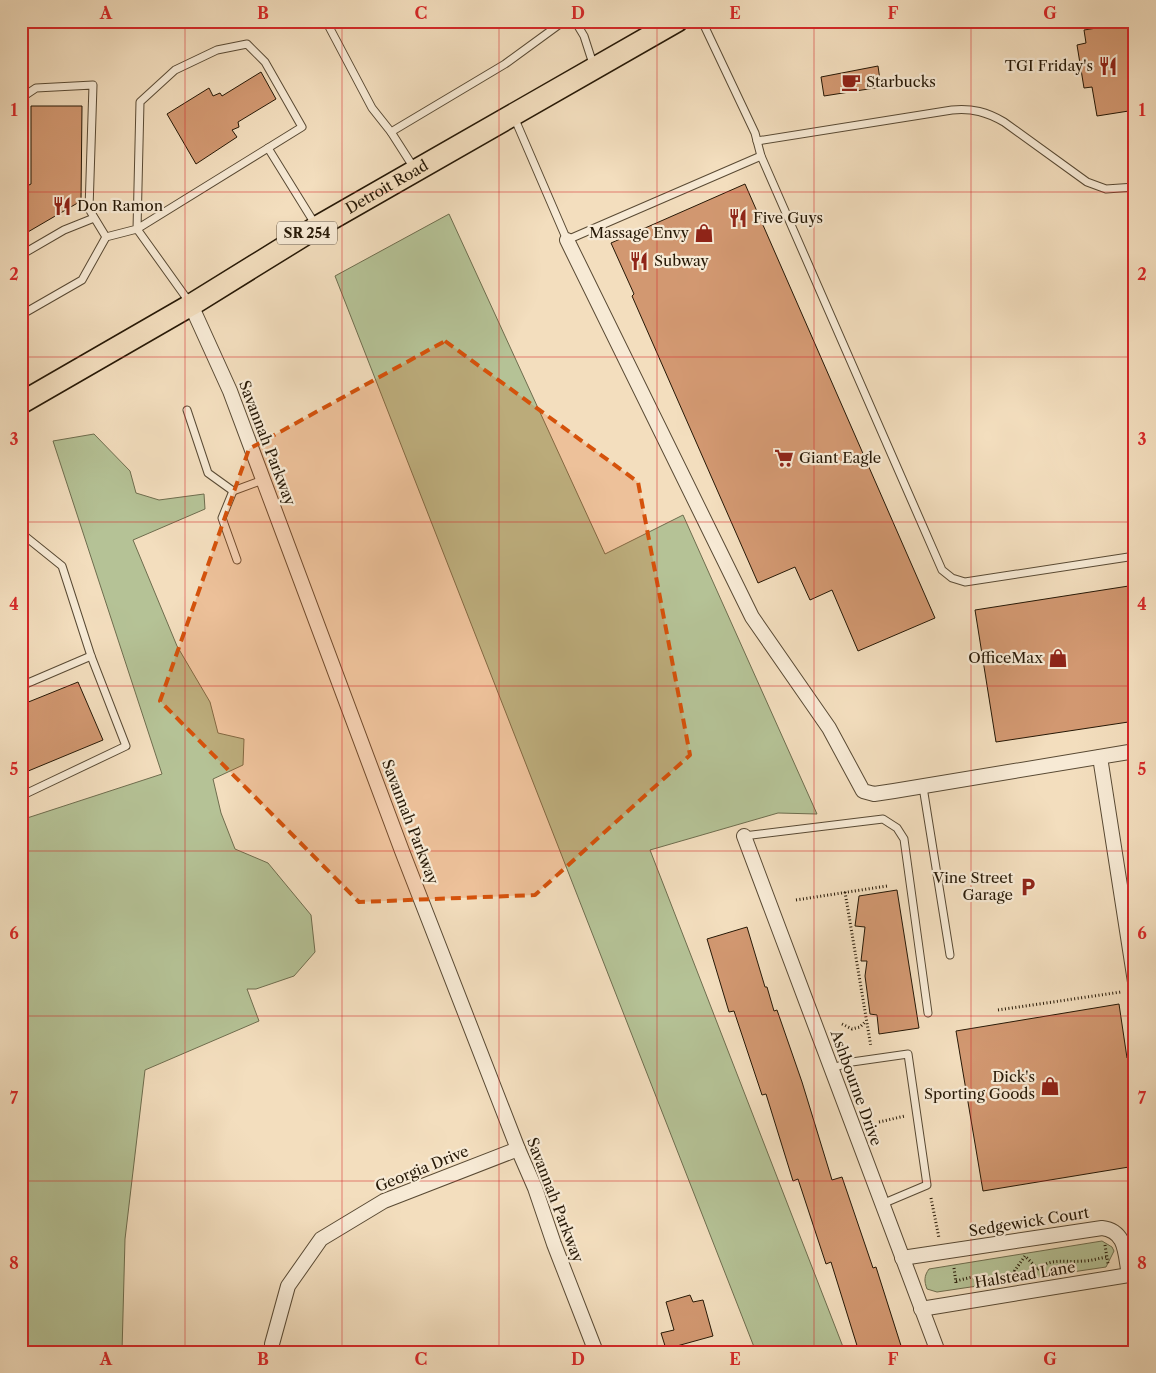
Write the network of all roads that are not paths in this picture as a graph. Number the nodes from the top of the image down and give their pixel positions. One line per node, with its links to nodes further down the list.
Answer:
1 (326, 21): 9 (lane)
2 (564, 21): 9 (lane)
3 (575, 21): 6 (lane)
4 (677, 21): 6 (main road, Detroit Road / SR 254)
5 (702, 21): 10 (lane)
6 (594, 67): 8 (main road, Detroit Road / SR 254)
7 (21, 98): 17 (lane)
8 (513, 114): 14 (main road, Detroit Road / SR 254); 21 (lane)
9 (391, 132): 14 (lane)
10 (757, 141): 12 (lane); 16 (lane)
11 (268, 148): 18 (lane); 19 (lane); 19 (lane)
12 (761, 156): 21 (lane); 30 (lane)
13 (21, 168): 15 (lane)
14 (417, 171): 18 (main road, Detroit Road / SR 254)
15 (21, 175)
16 (1135, 187)
17 (94, 218): 20 (lane); 22 (lane)
18 (316, 227): 23 (main road, Detroit Road / SR 254)
19 (137, 229): 20 (lane); 23 (lane)
20 (106, 237): 24 (lane)
21 (567, 240): 36 (street)
22 (21, 255)
23 (191, 305): 25 (main road, Detroit Road / SR 254); 27 (street, Savannah Parkway)
24 (21, 315)
25 (21, 403)
26 (187, 410): 28 (lane)
27 (264, 480): 28 (lane); 44 (street, Savannah Parkway)
28 (233, 491): 31 (lane)
29 (21, 533): 32 (lane)
30 (1135, 556)
31 (237, 560)
32 (91, 656): 33 (lane); 37 (lane)
33 (21, 686)
34 (1135, 751): 35 (street)
35 (1100, 757): 36 (street); 39 (street)
36 (923, 787): 40 (lane)
37 (21, 796)
38 (744, 836): 42 (lane); 43 (street, Ashbourne Drive)
39 (1131, 926): 41 (street)
40 (950, 955)
41 (1135, 982)
42 (928, 1014)
43 (832, 1068): 45 (street, Ashbourne Drive); 45 (lane)
44 (518, 1150): 49 (street, Georgia Drive); 50 (street, Savannah Parkway)
45 (882, 1204): 46 (street, Ashbourne Drive)
46 (902, 1258): 47 (street, Sedgewick Court); 48 (street, Ashbourne Drive)
47 (1132, 1274): 48 (street, Halstead Lane)
48 (921, 1309): 51 (street, Ashbourne Drive)
49 (272, 1352)
50 (596, 1352)
51 (938, 1352)

